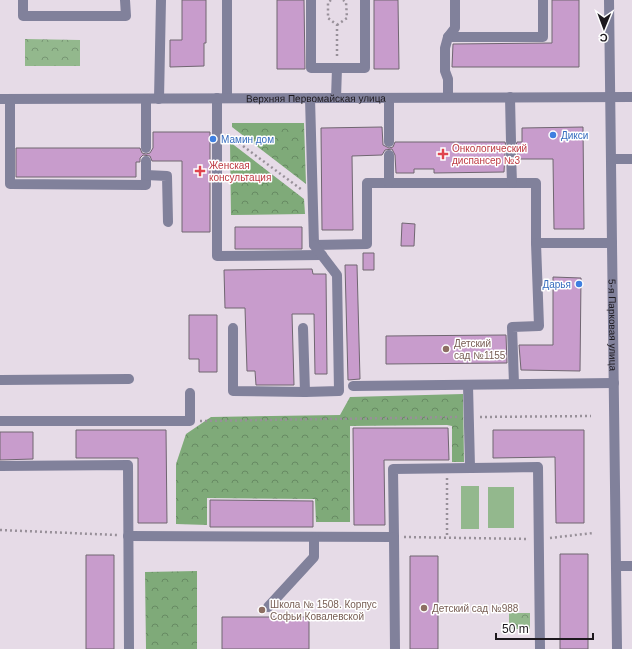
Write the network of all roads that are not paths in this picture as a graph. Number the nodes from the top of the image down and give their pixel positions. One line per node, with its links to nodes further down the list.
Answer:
1 (23, 0): 2 (street)
2 (125, 0)
3 (161, 0): 23 (street)
4 (227, 0): 14 (street)
5 (311, 0): 11 (street)
6 (365, 0): 11 (street)
7 (455, 0): 10 (street)
8 (543, 0): 10 (street)
9 (609, 0): 19 (street, 5-я Парковая улица)
10 (448, 37): 18 (street)
11 (337, 68): 16 (street)
12 (510, 97): 18 (street, Верхняя Первомайская улица); 19 (street, Верхняя Первомайская улица); 25 (street)
13 (632, 97): 19 (street, Верхняя Первомайская улица)
14 (222, 98): 15 (street, Верхняя Первомайская улица); 23 (street, Верхняя Первомайская улица); 39 (street)
15 (310, 98): 16 (street, Верхняя Первомайская улица); 38 (street)
16 (336, 98): 17 (street, Верхняя Первомайская улица)
17 (389, 98): 18 (street, Верхняя Первомайская улица); 24 (street)
18 (448, 98)
19 (611, 98): 29 (street, 5-я Парковая улица)
20 (0, 99): 21 (street, Верхняя Первомайская улица)
21 (10, 99): 22 (street, Верхняя Первомайская улица); 32 (street)
22 (146, 99): 23 (street, Верхняя Первомайская улица); 26 (street)
23 (158, 99)
24 (389, 142)
25 (511, 142)
26 (146, 148)
27 (511, 154): 34 (street)
28 (389, 156): 33 (street)
29 (611, 159): 30 (street); 37 (street, 5-я Парковая улица)
30 (632, 159)
31 (146, 161): 32 (street)
32 (146, 175): 35 (street)
33 (389, 183): 34 (street); 38 (street)
34 (512, 183): 36 (street)
35 (168, 222)
36 (536, 243): 37 (street); 45 (street)
37 (612, 243): 44 (street, 5-я Парковая улица)
38 (314, 245): 39 (street)
39 (322, 255): 48 (street)
40 (233, 328): 48 (street)
41 (303, 328): 48 (street)
42 (129, 379): 43 (street)
43 (0, 380)
44 (614, 383): 45 (street); 56 (street, 5-я Парковая улица)
45 (514, 384): 46 (street)
46 (468, 385): 47 (street); 52 (street)
47 (353, 386)
48 (305, 392)
49 (190, 393): 50 (street)
50 (0, 421)
51 (0, 466): 53 (street)
52 (470, 467): 55 (street); 61 (street)
53 (128, 536): 54 (street); 59 (street)
54 (314, 537): 55 (street); 58 (street)
55 (394, 537): 60 (street)
56 (616, 566): 57 (street); 62 (street, 5-я Парковая улица)
57 (632, 566)
58 (268, 607)
59 (130, 649)
60 (395, 649)
61 (540, 649)
62 (617, 649)

